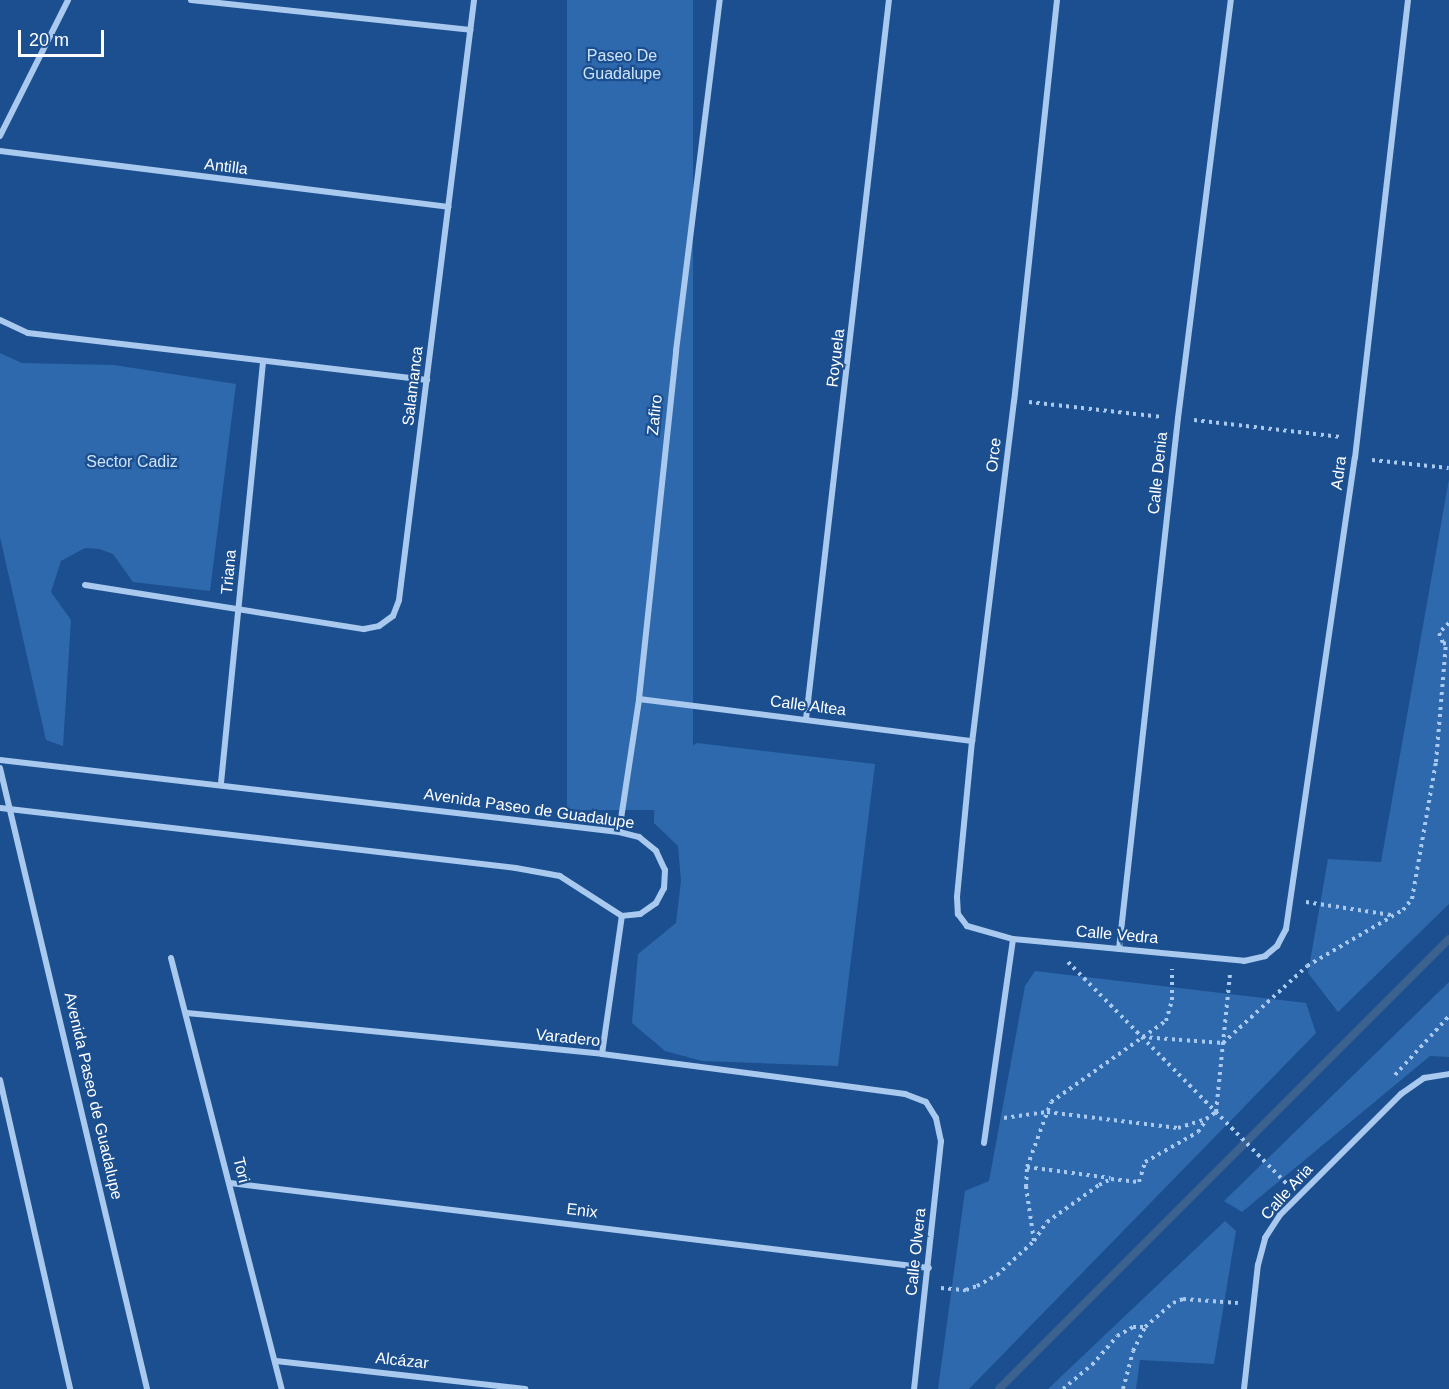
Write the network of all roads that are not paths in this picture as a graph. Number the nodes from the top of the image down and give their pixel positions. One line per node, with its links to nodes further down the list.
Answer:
1 (68, 0): 10 (street)
2 (192, 0): 9 (street)
3 (474, 0): 9 (street, Salamanca)
4 (720, 0): 18 (street, Zafiro)
5 (889, 0): 19 (street, Royuela)
6 (1057, 0): 20 (street, Orce)
7 (1231, 0): 31 (street, Calle Denia)
8 (1408, 0): 30 (street, Adra)
9 (470, 30): 12 (street, Salamanca)
10 (0, 136)
11 (0, 151): 12 (street, Antilla)
12 (449, 207): 15 (street, Salamanca)
13 (0, 320): 14 (street)
14 (263, 362): 15 (street); 17 (street, Triana)
15 (427, 380): 17 (street, Salamanca)
16 (85, 585): 17 (street)
17 (239, 611): 23 (street, Triana)
18 (639, 699): 19 (street, Calle Altea); 26 (street, Zafiro)
19 (806, 719): 20 (street, Calle Altea)
20 (972, 741): 27 (street, Orce)
21 (0, 760): 23 (street, Avenida Paseo de Guadalupe)
22 (0, 768): 25 (street, Avenida Paseo de Guadalupe)
23 (221, 783): 26 (street, Avenida Paseo de Guadalupe)
24 (0, 808): 25 (street)
25 (11, 810): 28 (street); 43 (street, Avenida Paseo de Guadalupe)
26 (619, 832): 28 (street, Avenida Paseo de Guadalupe)
27 (958, 914): 29 (street, Calle Vedra)
28 (622, 916): 34 (street)
29 (1013, 939): 31 (street, Calle Vedra); 38 (street)
30 (1277, 946): 31 (street, Calle Vedra)
31 (1119, 949)
32 (171, 958): 33 (street, Tori)
33 (187, 1013): 34 (street, Varadero); 39 (street, Tori)
34 (602, 1054): 37 (street, Varadero)
35 (1449, 1074): 47 (street, Calle Aria)
36 (0, 1080): 42 (street)
37 (936, 1118): 40 (street, Calle Olvera)
38 (984, 1143)
39 (230, 1182): 40 (street, Enix); 41 (street, Tori)
40 (929, 1268): 46 (street, Calle Olvera)
41 (276, 1361): 44 (street, Tori); 45 (street, Alcázar)
42 (70, 1389)
43 (147, 1389)
44 (282, 1389)
45 (525, 1389)
46 (914, 1389)
47 (1244, 1389)

